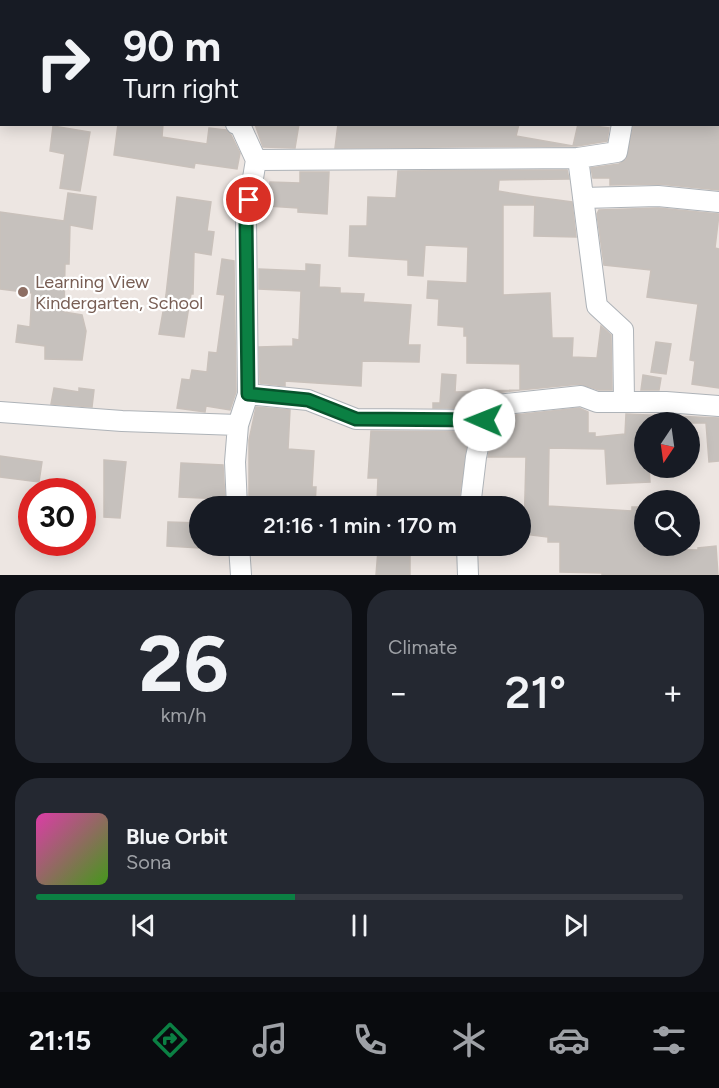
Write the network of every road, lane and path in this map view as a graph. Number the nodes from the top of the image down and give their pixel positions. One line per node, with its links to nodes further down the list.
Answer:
1 (240, 126): 4 (street)
2 (622, 126): 3 (street)
3 (578, 158): 4 (street); 5 (street)
4 (256, 160): 7 (street)
5 (583, 198): 6 (street); 8 (street)
6 (719, 202)
7 (248, 394): 11 (street); 12 (street)
8 (624, 401): 9 (street); 11 (street)
9 (719, 406)
10 (0, 412): 12 (street)
11 (484, 420): 14 (street)
12 (238, 425): 13 (street)
13 (237, 496)
14 (471, 496)
15 (239, 556): 17 (street)
16 (467, 556): 18 (street)
17 (241, 575)
18 (468, 575)

